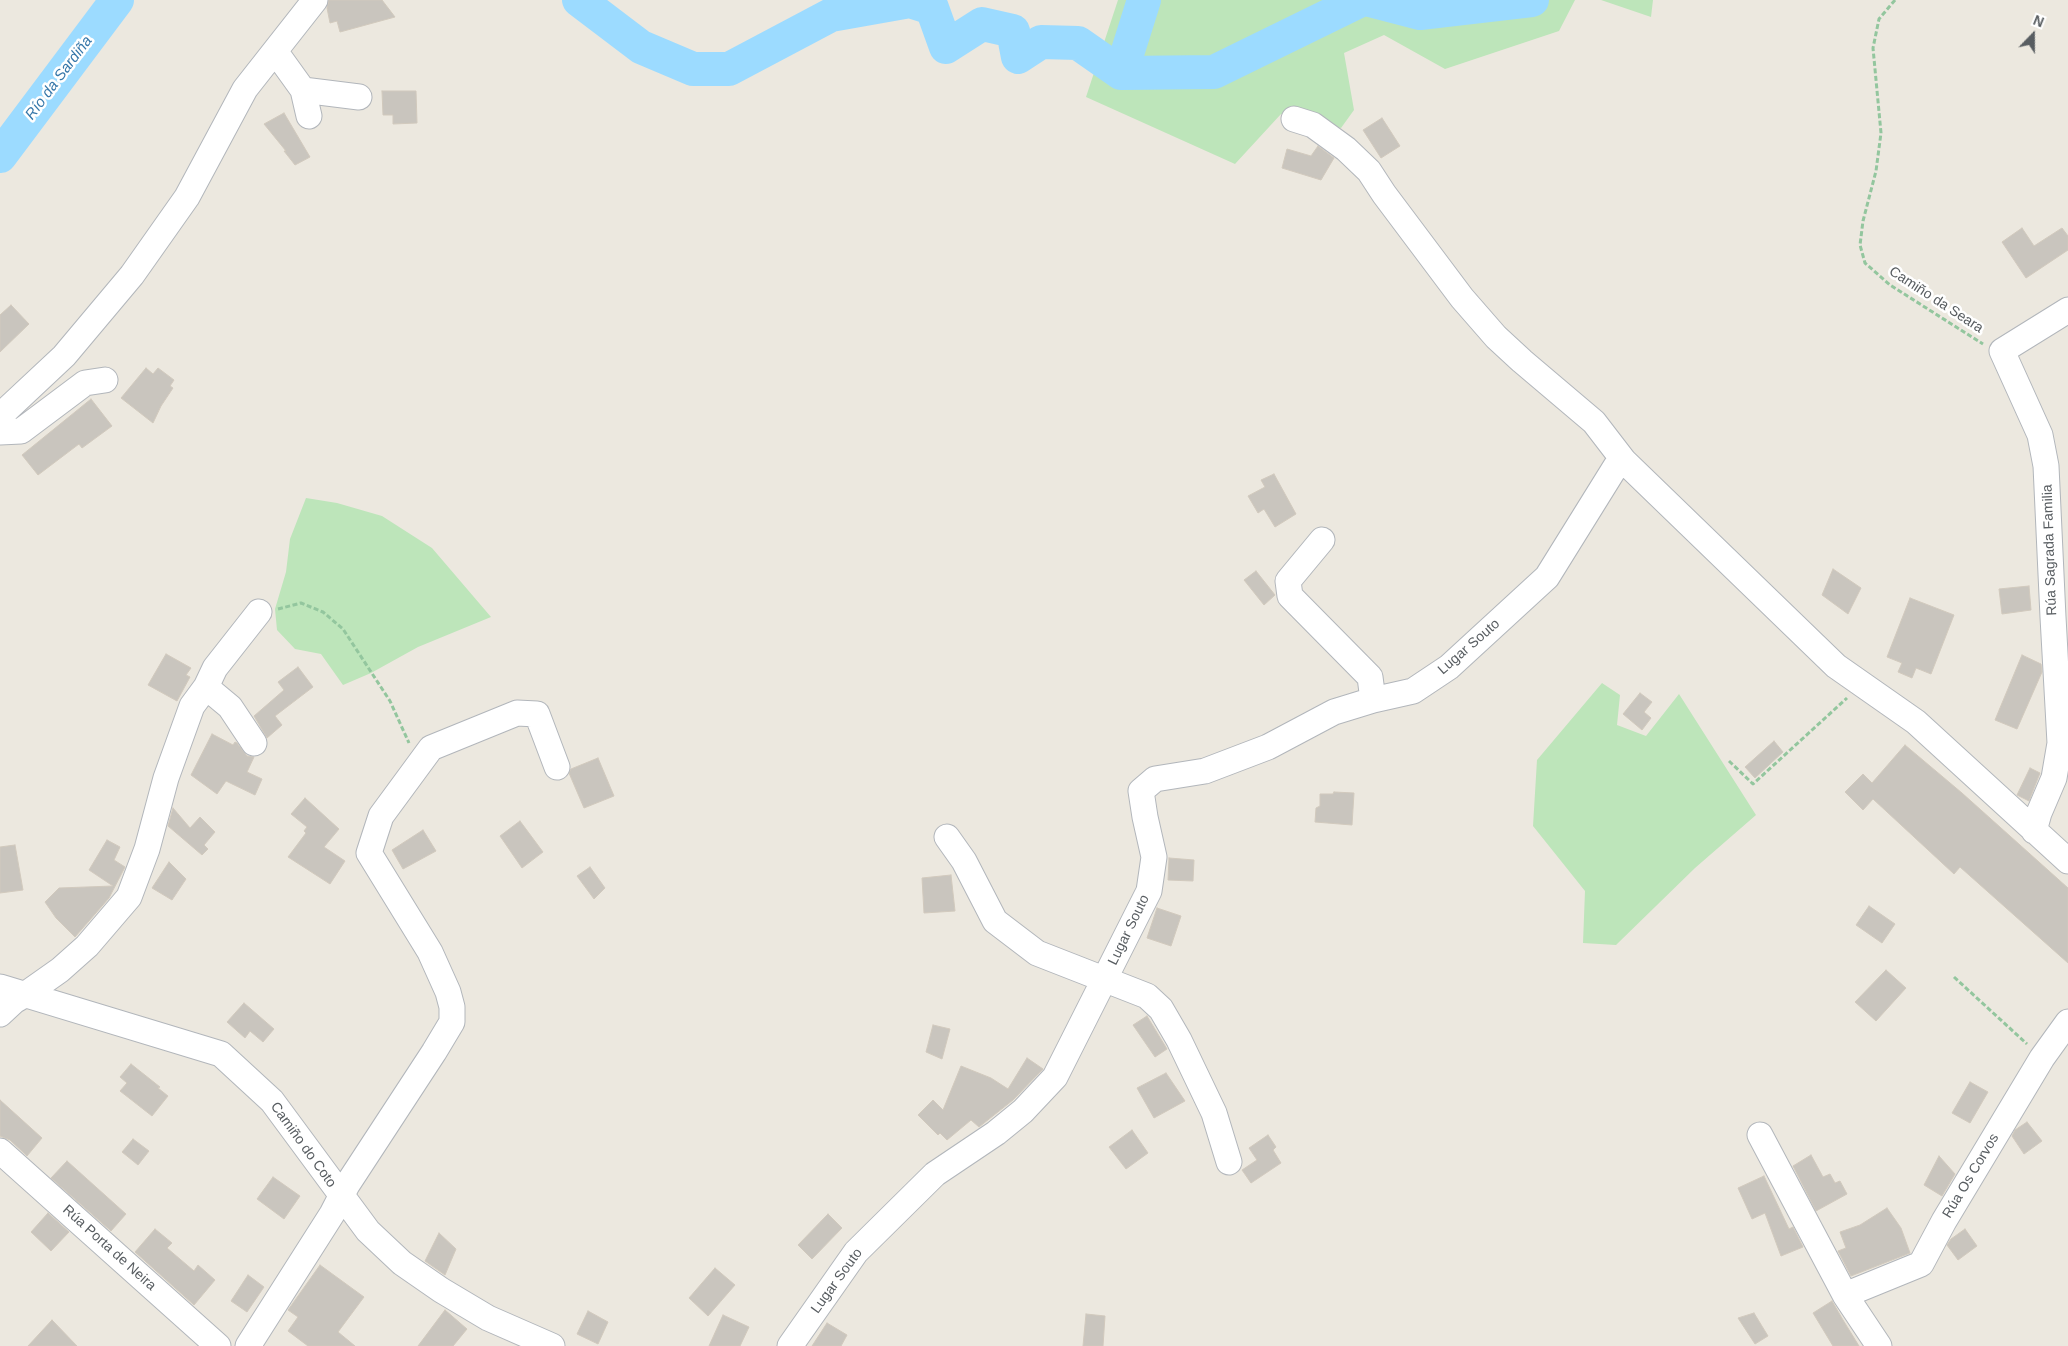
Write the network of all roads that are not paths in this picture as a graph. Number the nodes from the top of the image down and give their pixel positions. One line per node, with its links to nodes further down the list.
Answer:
1 (315, 0): 2 (street)
2 (275, 51): 3 (street); 9 (street)
3 (303, 90): 4 (street); 5 (street)
4 (359, 97)
5 (309, 116)
6 (1294, 119): 11 (street)
7 (2068, 310): 18 (street, Rúa Sagrada Familia)
8 (105, 380): 10 (street)
9 (0, 416)
10 (0, 432)
11 (1624, 461): 15 (street, Lugar Souto); 18 (street)
12 (1322, 540): 15 (street)
13 (259, 612): 14 (street)
14 (206, 687): 16 (street); 23 (street)
15 (1373, 700): 21 (street, Lugar Souto)
16 (254, 743)
17 (556, 767): 29 (street)
18 (2034, 831): 20 (street)
19 (947, 837): 21 (street)
20 (2068, 861)
21 (1105, 979): 28 (street); 34 (street, Lugar Souto)
22 (0, 987): 23 (street, Camiño do Coto)
23 (26, 994): 24 (street); 29 (street, Camiño do Coto)
24 (0, 1014)
25 (2068, 1022): 30 (street, Rúa Os Corvos)
26 (1760, 1135): 30 (street)
27 (0, 1151): 31 (street, Rúa Porta de Neira)
28 (1229, 1162)
29 (340, 1197): 32 (street); 33 (street, Camiño do Coto)
30 (1845, 1294): 35 (street)
31 (218, 1346)
32 (248, 1346)
33 (552, 1346)
34 (790, 1346)
35 (1878, 1346)

